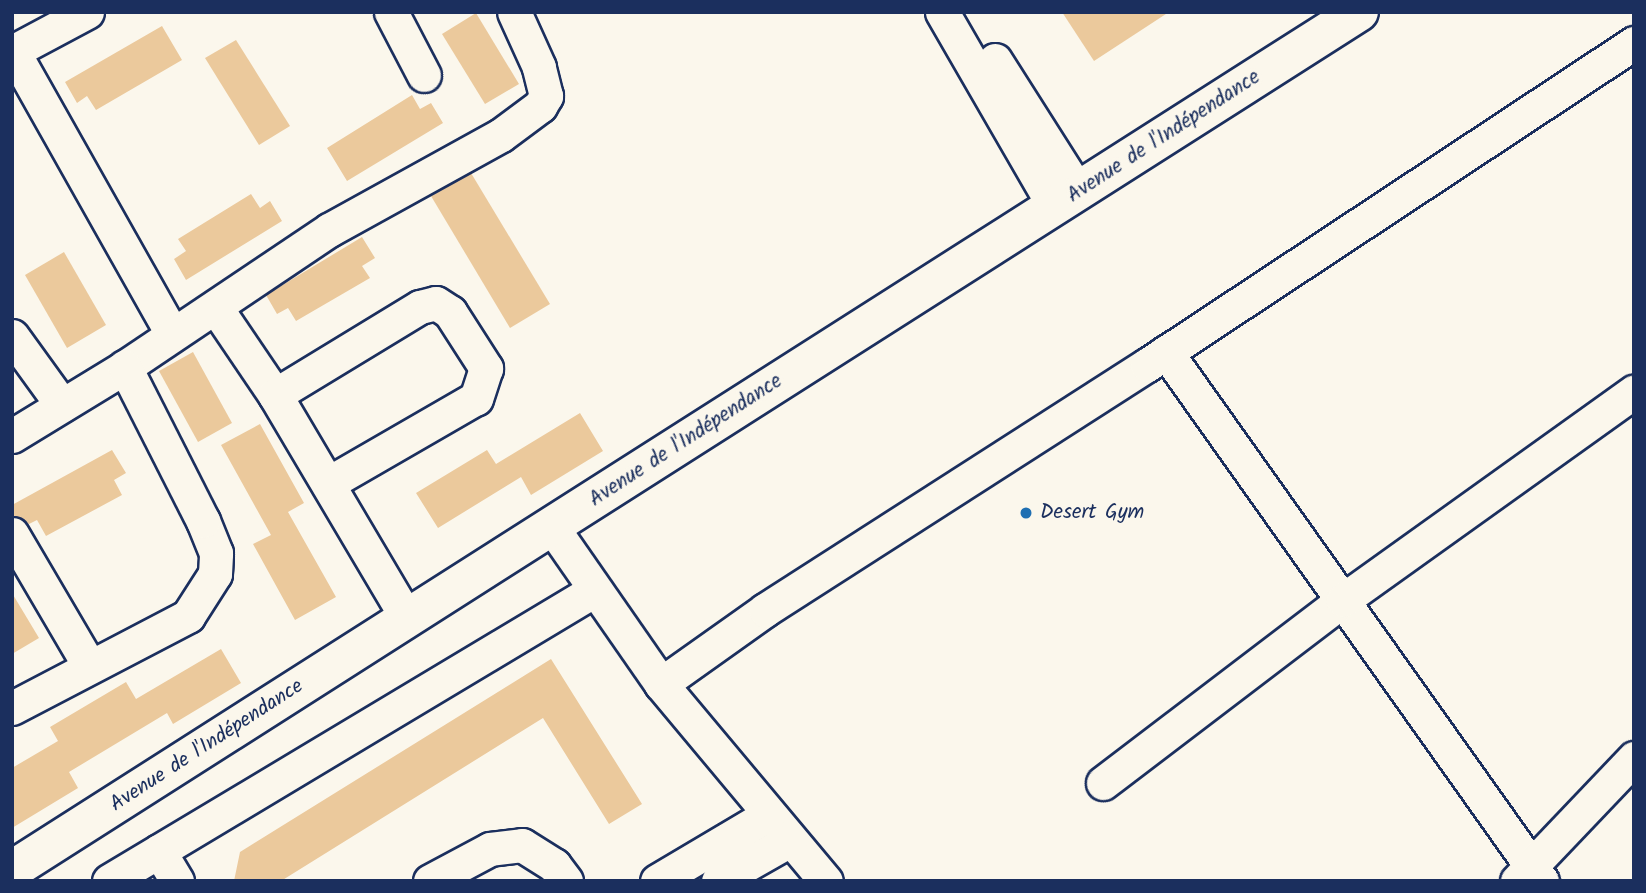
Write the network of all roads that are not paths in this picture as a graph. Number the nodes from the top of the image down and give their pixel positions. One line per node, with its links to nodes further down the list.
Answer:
1 (87, 12): 8 (street)
2 (391, 12): 9 (street)
3 (514, 12): 11 (street)
4 (942, 12): 10 (street)
5 (965, 12): 10 (street)
6 (1359, 12): 10 (main road, Avenue de l'Indépendance)
7 (1634, 43): 14 (street)
8 (13, 52): 12 (street)
9 (424, 75)
10 (1066, 199): 21 (main road, Avenue de l'Indépendance)
11 (216, 308): 12 (street); 17 (street)
12 (172, 333): 15 (street)
13 (12, 336): 18 (street)
14 (1166, 352): 24 (street); 27 (street)
15 (125, 368): 18 (street); 26 (street)
16 (1634, 392): 24 (street)
17 (275, 395): 20 (street); 20 (street)
18 (62, 405): 19 (street)
19 (12, 436)
20 (329, 483): 25 (street)
21 (552, 527): 23 (street); 25 (main road, Avenue de l'Indépendance)
22 (12, 534): 26 (street)
23 (593, 591): 27 (street); 33 (street)
24 (1343, 600): 30 (street); 35 (street)
25 (407, 618): 34 (main road, Avenue de l'Indépendance)
26 (89, 665): 28 (street)
27 (661, 684): 31 (street)
28 (12, 708)
29 (1634, 758): 35 (street)
30 (1103, 783)
31 (768, 815): 32 (street); 40 (street)
32 (790, 840): 41 (street); 42 (street)
33 (159, 851): 36 (street); 37 (street)
34 (12, 870)
35 (1530, 876)
36 (109, 881)
37 (177, 881)
38 (430, 881): 39 (street)
39 (566, 881)
40 (657, 881)
41 (718, 881)
42 (826, 881)

